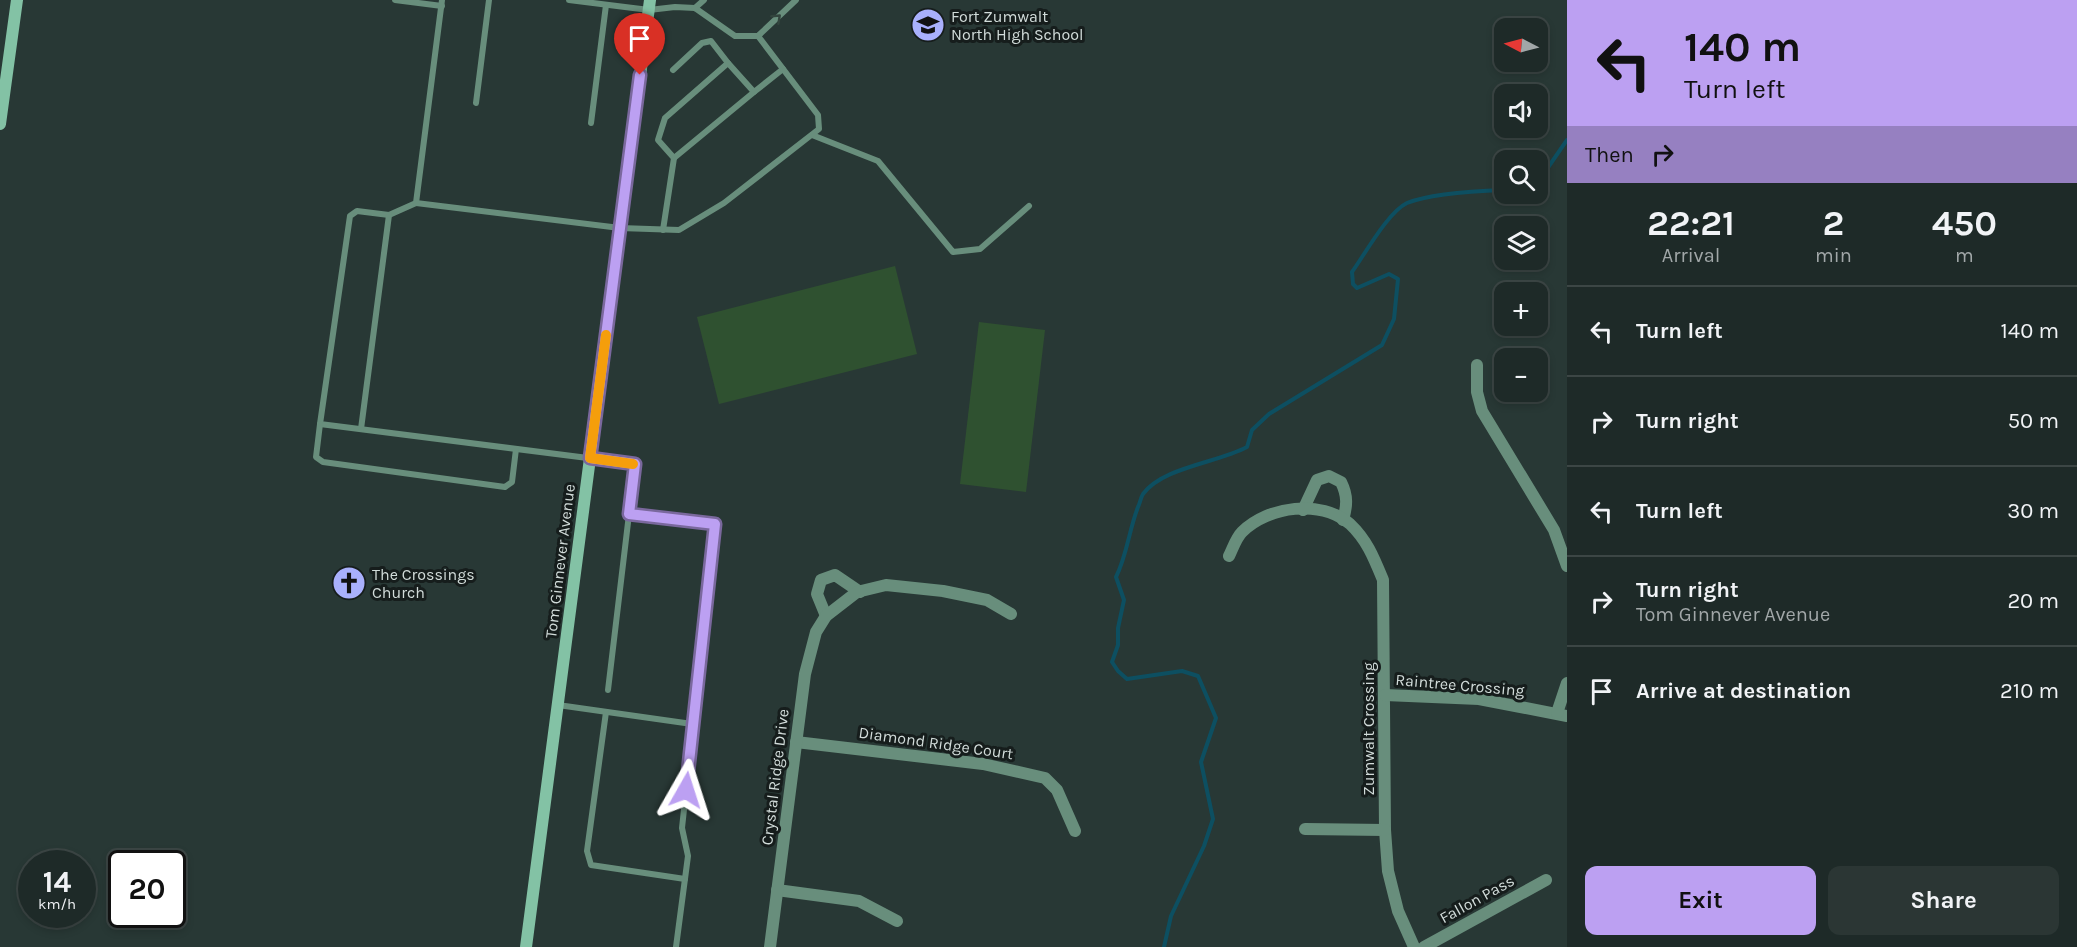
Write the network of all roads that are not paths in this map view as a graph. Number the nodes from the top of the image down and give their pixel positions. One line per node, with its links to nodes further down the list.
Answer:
1 (17, 0): 19 (main road)
2 (395, 0): 8 (lane)
3 (489, 0): 17 (lane)
4 (569, 0): 7 (lane)
5 (704, 0): 11 (lane)
6 (796, 0): 12 (lane, one-way to 6)
7 (596, 2): 9 (lane)
8 (442, 3): 22 (lane)
9 (606, 4): 10 (lane); 18 (lane)
10 (649, 5): 11 (lane); 25 (main road, Tom Ginnever Avenue)
11 (695, 8): 12 (lane)
12 (758, 36): 15 (lane)
13 (728, 63): 14 (lane); 16 (lane); 21 (lane)
14 (673, 69)
15 (783, 69): 16 (lane); 20 (lane)
16 (754, 92): 21 (lane)
17 (476, 103)
18 (591, 123)
19 (0, 124)
20 (812, 135): 23 (lane); 26 (lane)
21 (674, 158): 26 (lane)
22 (416, 203): 24 (lane); 25 (lane)
23 (1029, 206)
24 (389, 214): 28 (lane); 29 (lane)
25 (620, 228): 26 (lane); 31 (main road, Tom Ginnever Avenue)
26 (663, 230)
27 (1477, 365): 36 (street)
28 (320, 424): 29 (lane); 30 (lane)
29 (361, 429): 30 (lane)
30 (516, 449): 31 (lane)
31 (590, 458): 33 (lane); 43 (main road, Tom Ginnever Avenue)
32 (1303, 510): 34 (street, Zumwalt Crossing); 34 (street); 35 (street, Zumwalt Crossing)
33 (629, 514): 41 (lane); 46 (lane)
34 (1343, 520): 42 (street, Zumwalt Crossing)
35 (1229, 556)
36 (1567, 566)
37 (860, 592): 38 (street, Crystal Ridge Drive); 39 (street, Crystal Ridge Drive); 39 (street)
38 (1011, 614)
39 (826, 616): 47 (street, Crystal Ridge Drive)
40 (1567, 683): 45 (street)
41 (608, 690)
42 (1385, 695): 45 (street, Raintree Crossing); 49 (street, Zumwalt Crossing)
43 (557, 705): 44 (lane); 55 (main road, Tom Ginnever Avenue)
44 (606, 712): 46 (lane); 51 (lane)
45 (1562, 714)
46 (692, 724): 51 (lane)
47 (796, 742): 50 (street, Diamond Ridge Court); 53 (street, Crystal Ridge Drive)
48 (1305, 829): 49 (street)
49 (1385, 830): 58 (street, Zumwalt Crossing)
50 (1075, 831)
51 (685, 879): 56 (lane)
52 (1546, 880): 59 (street, Fallon Pass)
53 (777, 890): 54 (street); 57 (street, Crystal Ridge Drive)
54 (897, 921)
55 (526, 947)
56 (676, 947)
57 (770, 947)
58 (1414, 947)
59 (1424, 947)

